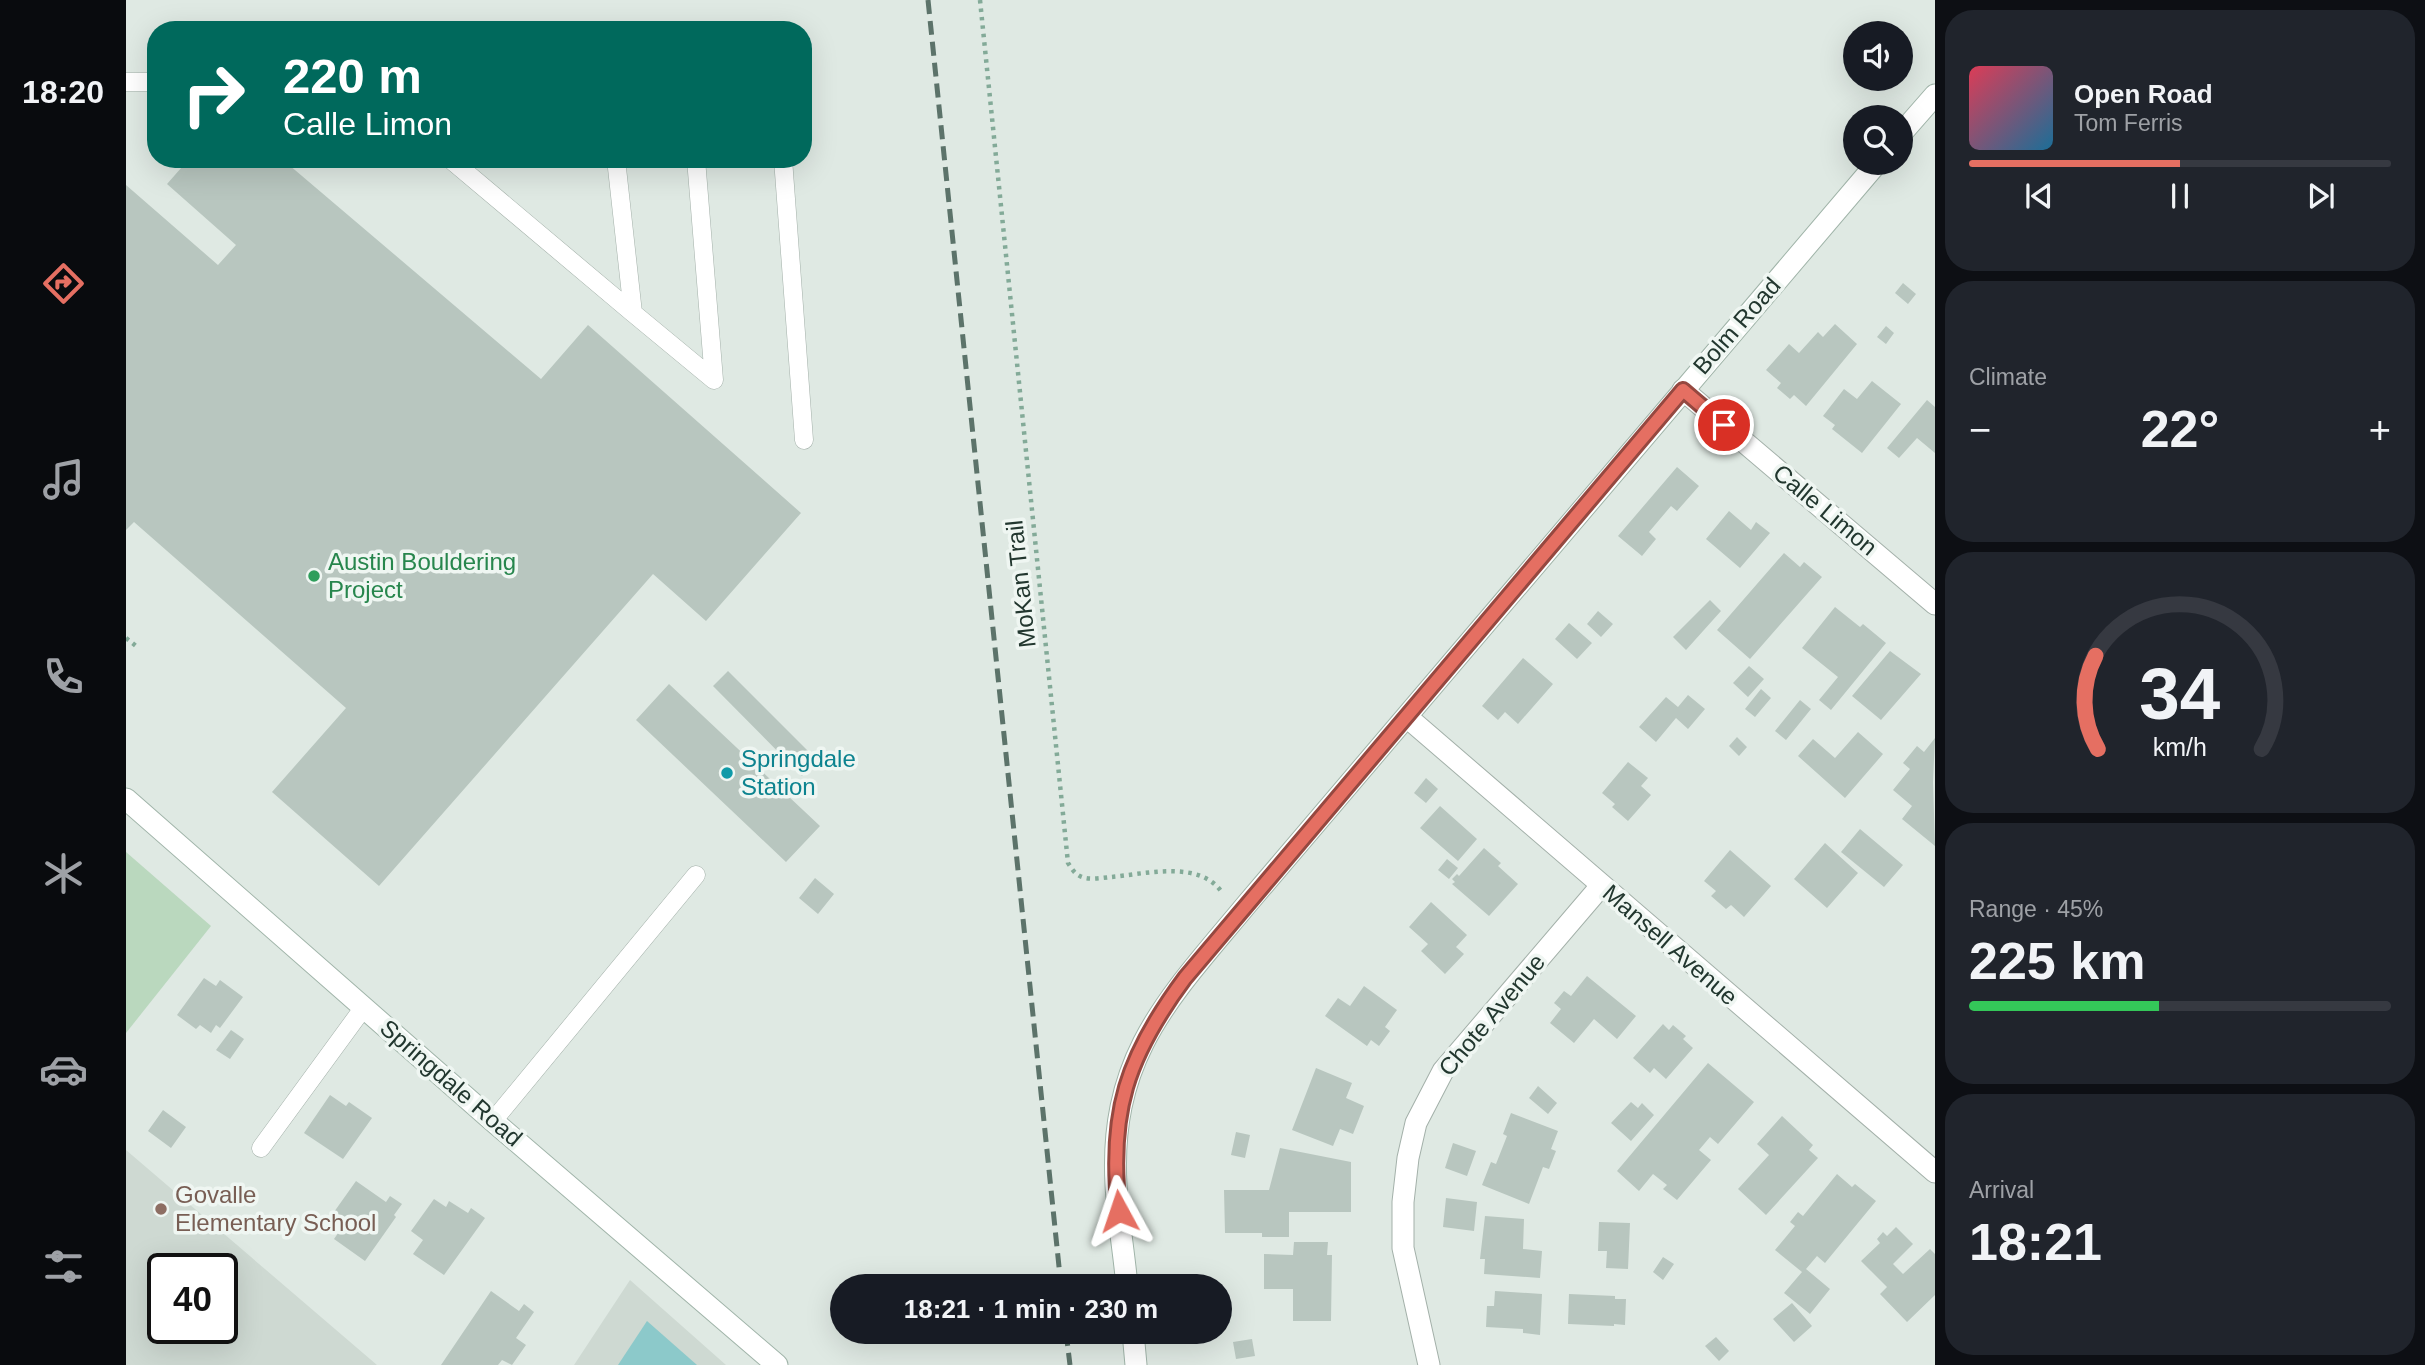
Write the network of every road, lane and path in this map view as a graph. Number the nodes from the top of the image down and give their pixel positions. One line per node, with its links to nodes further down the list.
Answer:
1 (980, 0): 21 (path, MoKan Trail)
2 (126, 82): 3 (lane)
3 (147, 82)
4 (1935, 95): 5 (street)
5 (1913, 120)
6 (461, 168): 11 (lane)
7 (618, 168): 11 (lane)
8 (697, 168): 11 (lane)
9 (784, 168): 13 (lane)
10 (1867, 175): 12 (street, Bolm Road)
11 (634, 313)
12 (1683, 390): 14 (street, Calle Limon); 17 (street, Bolm Road)
13 (804, 440)
14 (1935, 604)
15 (126, 638): 16 (path)
16 (136, 646)
17 (1407, 717): 20 (street, Mansell Avenue); 26 (street, Bolm Road)
18 (126, 799): 22 (street, Springdale Road)
19 (696, 875): 23 (lane)
20 (1601, 886): 25 (street, Mansell Avenue); 30 (street, Chote Avenue)
21 (1216, 904)
22 (364, 1007): 23 (street, Springdale Road); 24 (lane)
23 (493, 1121): 28 (street, Springdale Road)
24 (261, 1149)
25 (1935, 1172)
26 (1127, 1274)
27 (1134, 1344): 29 (street)
28 (777, 1365)
29 (1136, 1365)
30 (1429, 1365)

